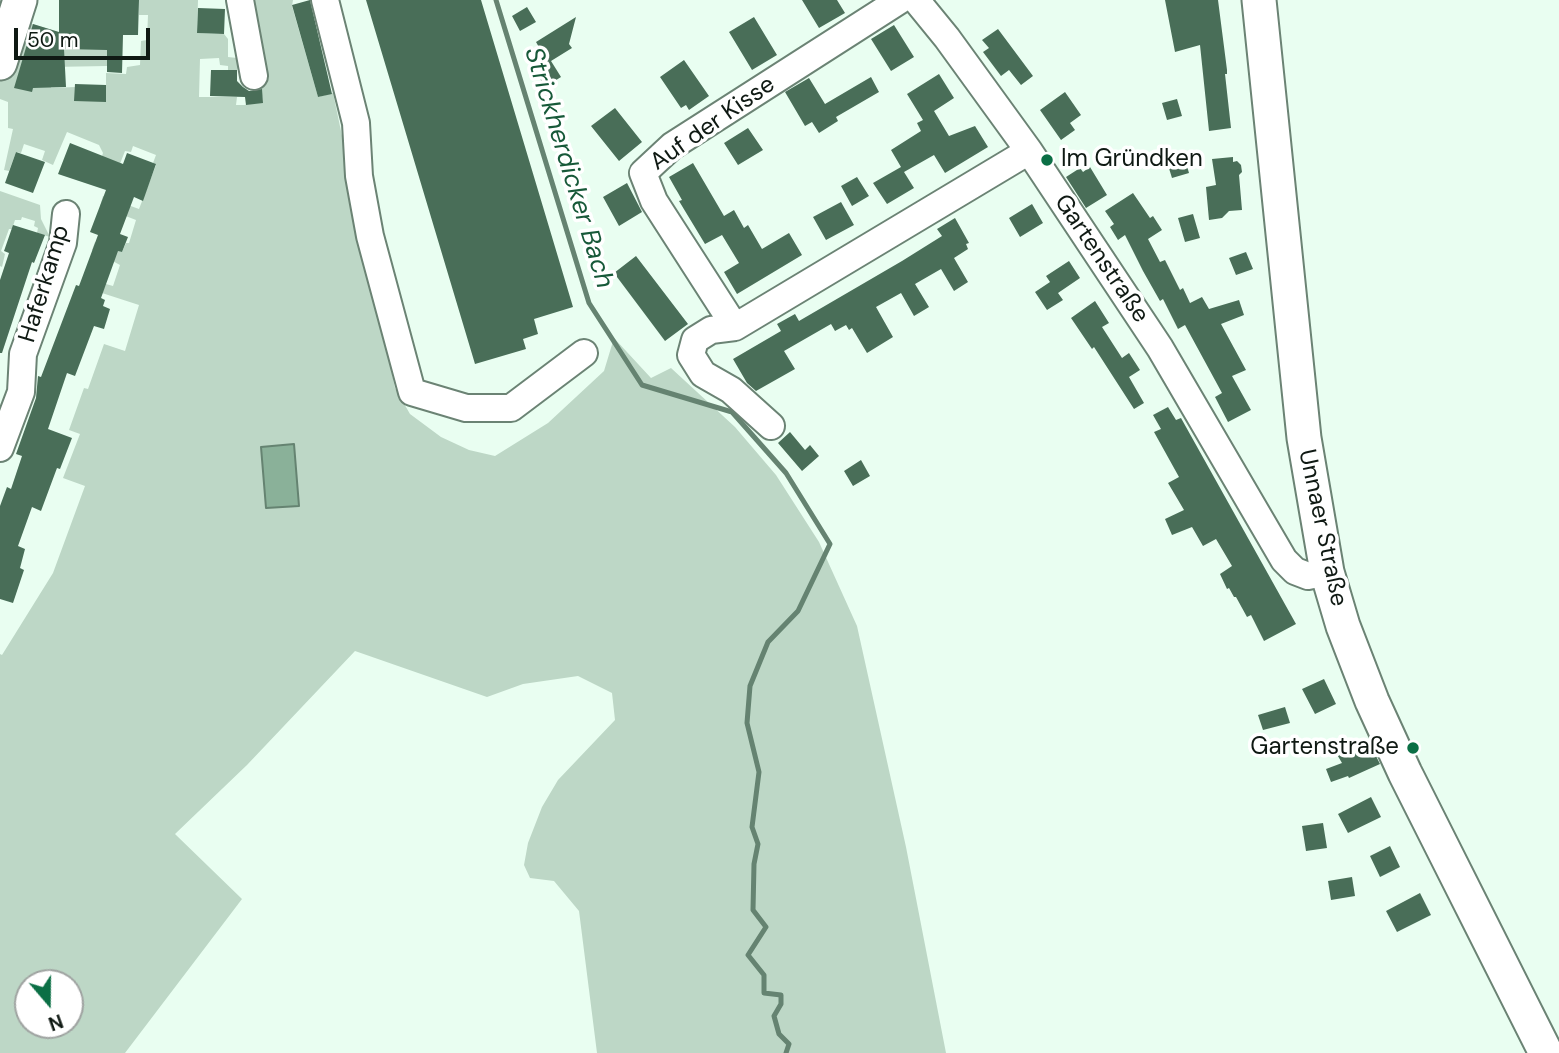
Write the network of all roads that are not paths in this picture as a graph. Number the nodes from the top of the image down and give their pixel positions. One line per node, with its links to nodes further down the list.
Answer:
1 (20, 0): 7 (main road)
2 (240, 0): 8 (street)
3 (325, 0): 13 (street)
4 (900, 0): 11 (street, Auf der Kisse)
5 (916, 0): 9 (street, Gartenstraße)
6 (1259, 0): 16 (main road, Unnaer Straße)
7 (0, 63)
8 (254, 76)
9 (1029, 151): 11 (street); 16 (street, Gartenstraße)
10 (66, 214): 12 (street, Haferkamp)
11 (735, 327): 14 (street)
12 (11, 350): 15 (street, Haferkamp)
13 (584, 353)
14 (771, 426)
15 (0, 448)
16 (1327, 572): 17 (main road, Unnaer Straße)
17 (1546, 1053)

